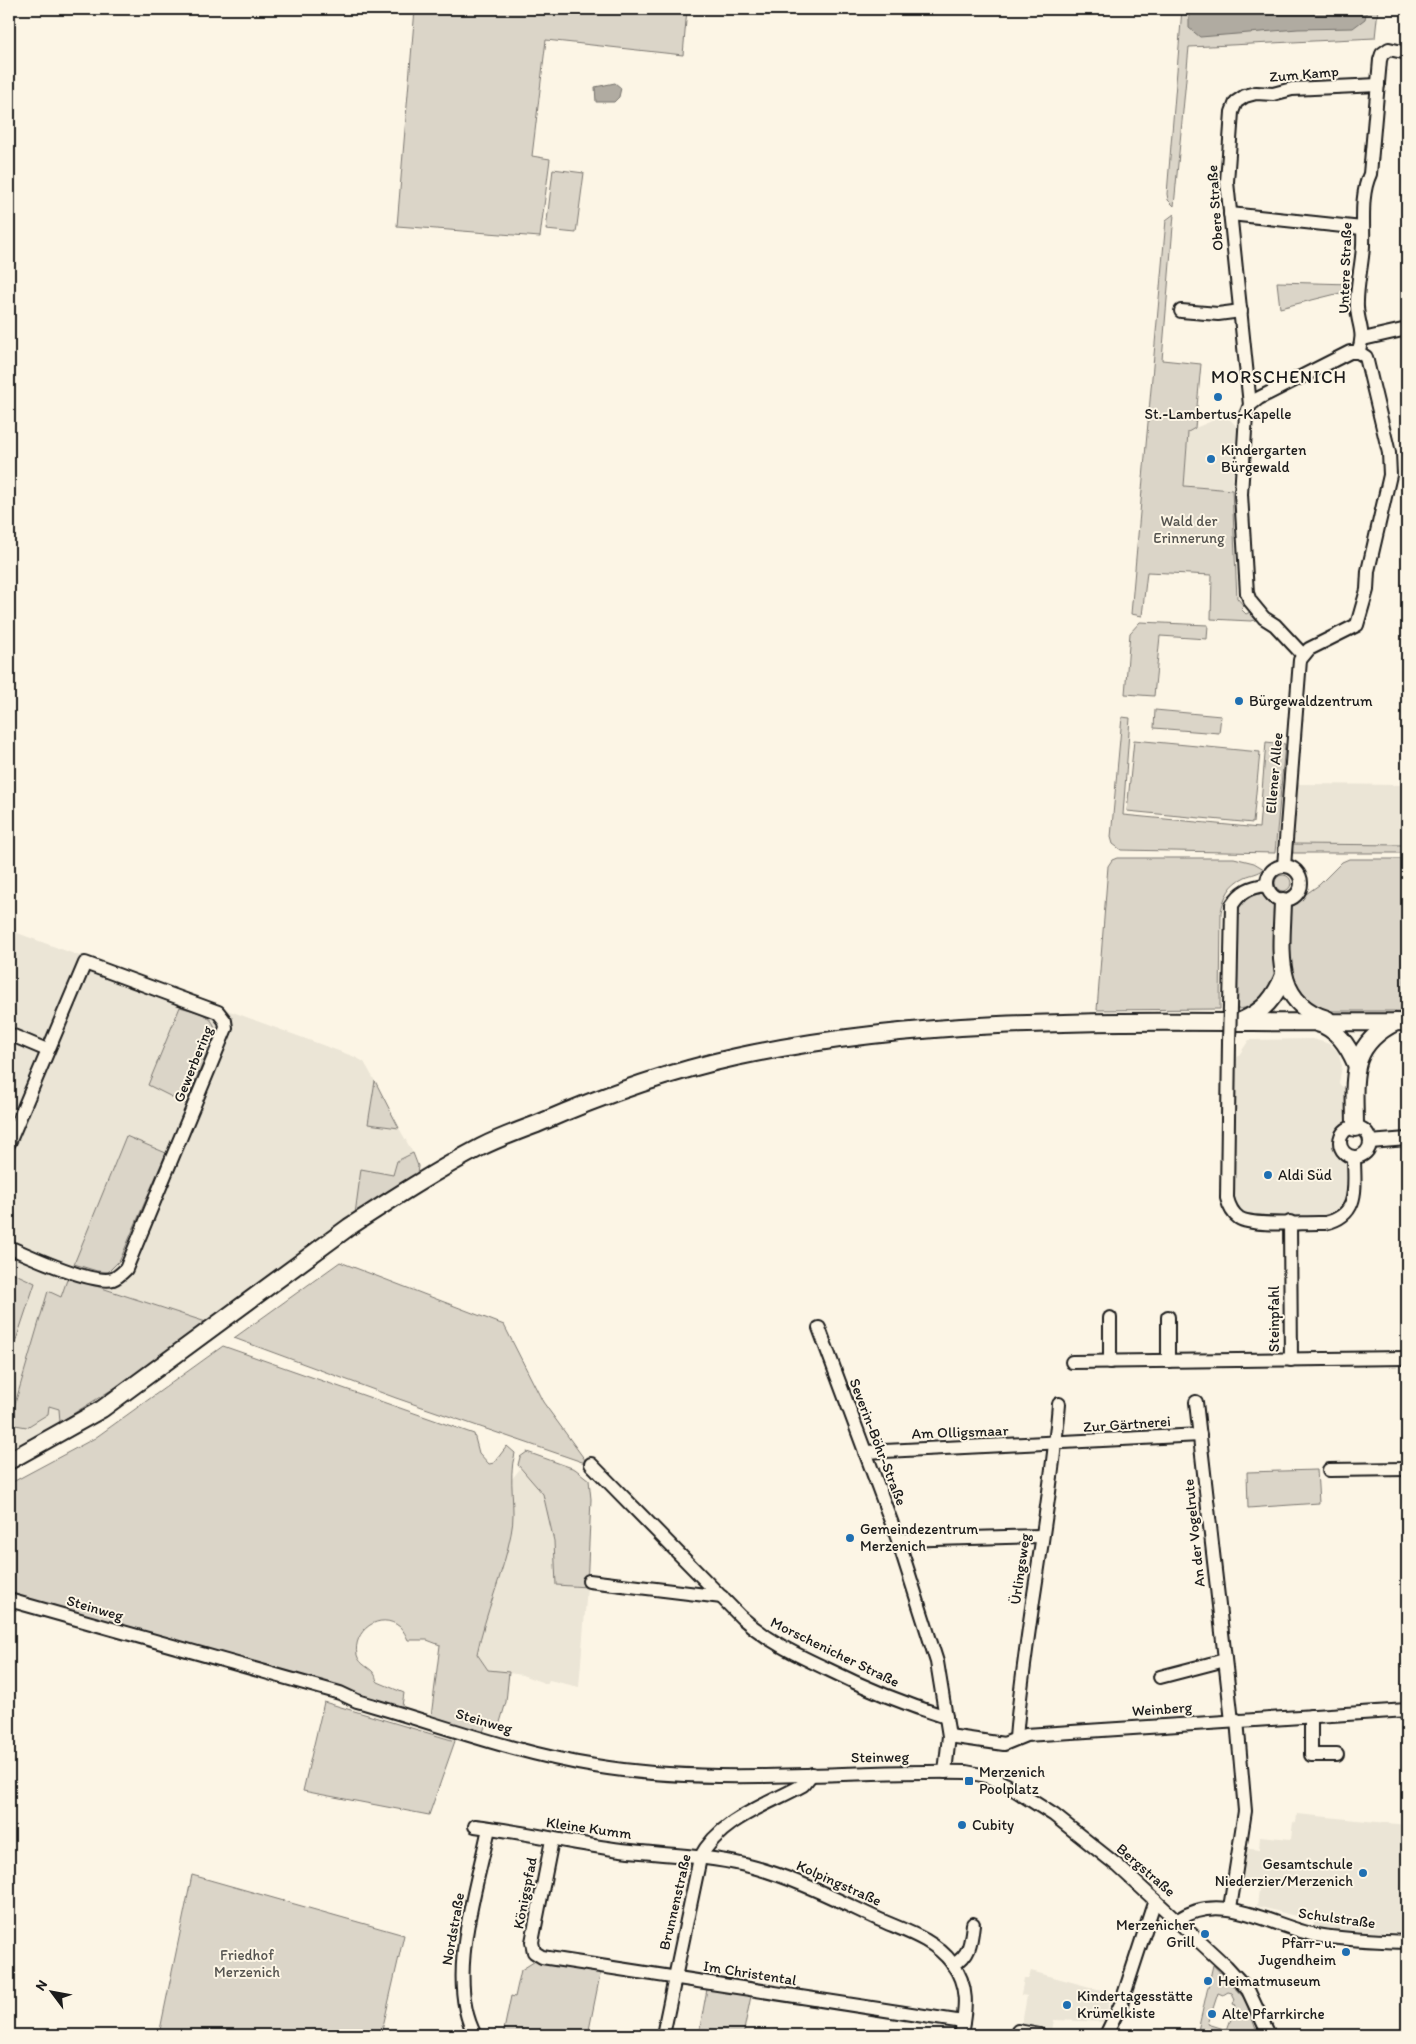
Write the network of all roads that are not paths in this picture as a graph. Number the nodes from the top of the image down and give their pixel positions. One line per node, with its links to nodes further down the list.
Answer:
1 (1407, 53): 2 (street, Untere Straße)
2 (1378, 85): 3 (street, Zum Kamp); 5 (street, Untere Straße)
3 (1236, 102): 4 (street, Obere Straße)
4 (1230, 214): 5 (street); 7 (street, Obere Straße)
5 (1362, 228): 9 (street, Untere Straße)
6 (1181, 311): 7 (street)
7 (1242, 311): 11 (street, Obere Straße)
8 (1407, 329): 9 (street)
9 (1363, 340): 10 (street)
10 (1358, 352): 11 (street); 12 (street)
11 (1250, 405): 12 (street, Obere Straße)
12 (1302, 654): 13 (street, Ellener Allee)
13 (1284, 866): 14 (street); 15 (street)
14 (1266, 885): 15 (street); 29 (street, bridge)
15 (1283, 901): 16 (main road)
16 (1284, 975): 18 (main road); 19 (main road)
17 (1310, 1021): 18 (main road); 19 (main road); 23 (main road)
18 (1334, 1021): 20 (main road)
19 (1240, 1022): 44 (main road)
20 (1402, 1022): 23 (main road)
21 (9, 1034): 22 (street)
22 (47, 1050): 27 (street, Gewerbering); 30 (street, Gewerbering)
23 (1356, 1064): 24 (main road)
24 (1355, 1128): 26 (street); 28 (street)
25 (1407, 1139): 26 (street)
26 (1370, 1142): 28 (street)
27 (9, 1143)
28 (1354, 1157): 29 (street)
29 (1290, 1222): 35 (street, Steinpfahl)
30 (9, 1247)
31 (1110, 1318): 38 (street)
32 (1168, 1318): 36 (street)
33 (819, 1328): 43 (street, Severin-Böhr-Straße)
34 (1407, 1358): 35 (street, Steinpfahl)
35 (1291, 1360): 36 (street)
36 (1168, 1361): 38 (street)
37 (1072, 1362): 38 (street)
38 (1110, 1362)
39 (1196, 1402): 41 (street, An der Vogelrute)
40 (1059, 1404): 42 (street, Ürlingsweg)
41 (1200, 1435): 42 (street, Zur Gärtnerei); 53 (street, An der Vogelrute)
42 (1056, 1444): 43 (street, Am Olligsmaar); 48 (street, Ürlingsweg)
43 (865, 1452): 49 (street, Severin-Böhr-Straße)
44 (9, 1462)
45 (591, 1464): 51 (street, Morschenicher Straße)
46 (1407, 1469): 47 (street)
47 (1329, 1470)
48 (1041, 1536): 49 (street); 60 (street, Ürlingsweg)
49 (898, 1540): 57 (street, Severin-Böhr-Straße)
50 (589, 1581): 51 (street)
51 (722, 1597): 57 (street, Morschenicher Straße)
52 (9, 1600): 64 (street, Steinweg)
53 (1225, 1660): 54 (street); 58 (street, An der Vogelrute)
54 (1160, 1677)
55 (1407, 1710): 56 (street, Weinberg)
56 (1311, 1716): 58 (street, Weinberg); 61 (street)
57 (946, 1717): 59 (street, Severin-Böhr-Straße)
58 (1234, 1720): 60 (street, Weinberg); 70 (street, An der Vogelrute)
59 (949, 1736): 60 (street, Weinberg); 62 (street, Severin-Böhr-Straße)
60 (1016, 1738)
61 (1337, 1755)
62 (944, 1772): 63 (street, Steinweg); 64 (street, Steinweg)
63 (966, 1772): 69 (street, Bergstraße)
64 (812, 1774): 68 (street, Brunnenstraße)
65 (475, 1826): 66 (street, Kleine Kumm)
66 (489, 1828): 67 (street, Kleine Kumm); 79 (street, Nordstraße)
67 (552, 1840): 68 (street, Kleine Kumm); 74 (street, Königspfad)
68 (700, 1858): 75 (street, Kolpingstraße); 76 (street, Brunnenstraße)
69 (1155, 1900): 71 (street, Bergstraße); 83 (street)
70 (1230, 1908): 71 (street, Schulstraße); 73 (street, Schulstraße)
71 (1178, 1920): 84 (street, Bergstraße)
72 (974, 1924): 75 (street)
73 (1407, 1942)
74 (534, 1952): 76 (street, Im Christental)
75 (953, 1965): 77 (street, Kolpingstraße)
76 (675, 1978): 77 (street, Im Christental); 80 (street, Brunnenstraße)
77 (963, 2022): 81 (street, Kolpingstraße)
78 (1018, 2031): 82 (street)
79 (475, 2035)
80 (663, 2035)
81 (961, 2035)
82 (1040, 2035)
83 (1106, 2035)
84 (1269, 2035)

